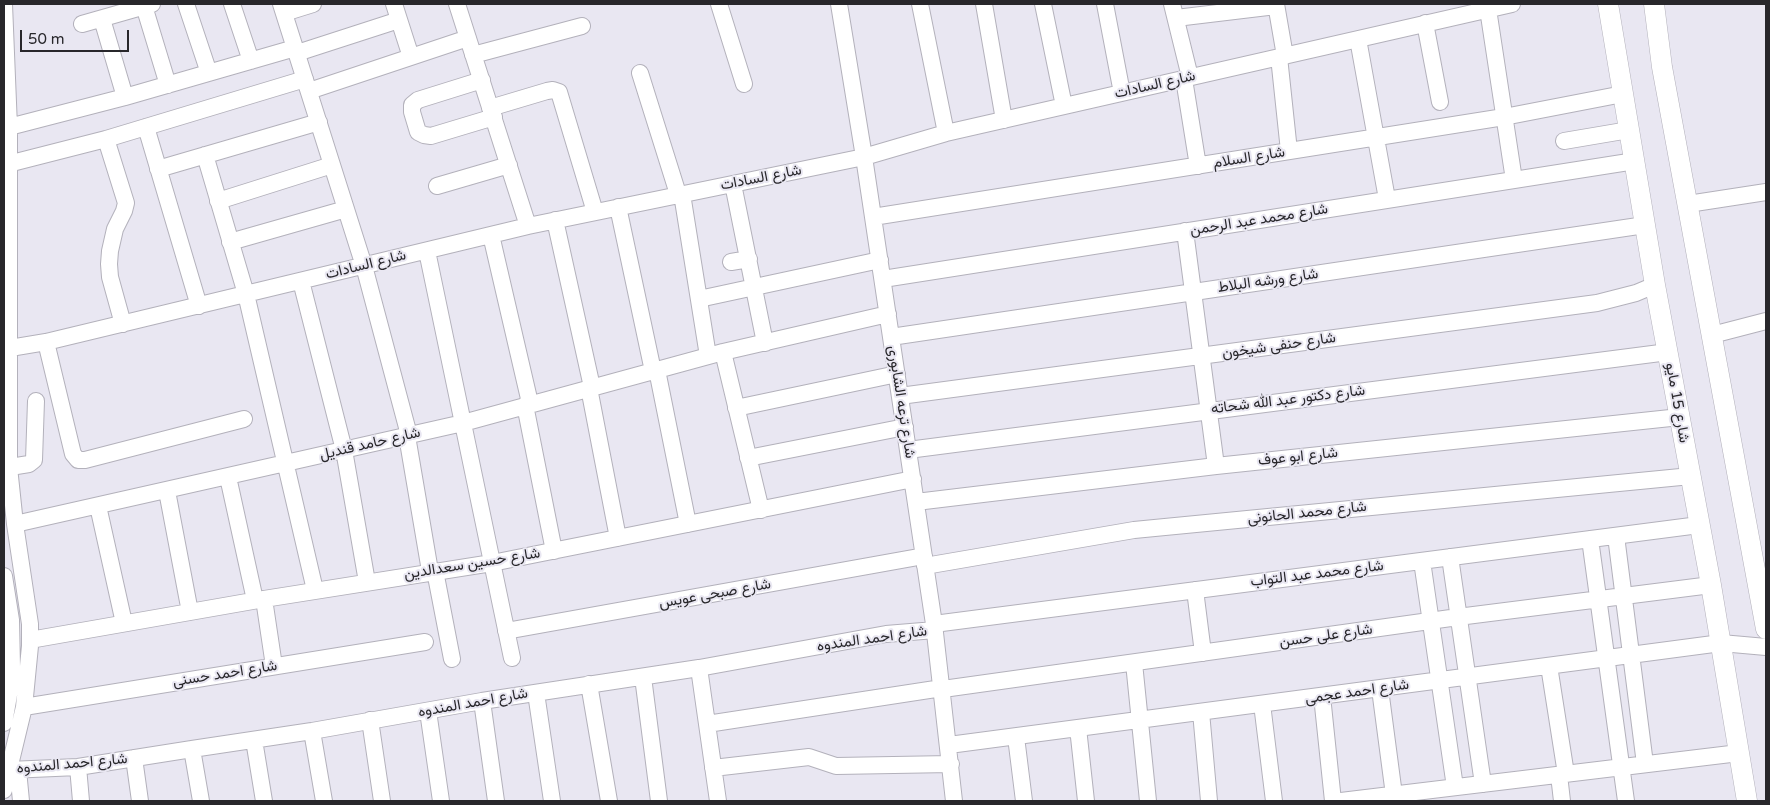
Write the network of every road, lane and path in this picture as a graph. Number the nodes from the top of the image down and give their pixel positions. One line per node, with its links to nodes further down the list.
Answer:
1 (4, 4): 49 (street)
2 (186, 4): 33 (street)
3 (232, 4): 32 (street)
4 (313, 4): 18 (street)
5 (394, 4): 22 (street)
6 (457, 4): 26 (street)
7 (719, 4): 37 (street)
8 (839, 4): 58 (street, شارع ترعه الشابورى)
9 (920, 4): 52 (street)
10 (984, 4): 47 (street)
11 (1042, 4): 44 (street)
12 (1105, 4): 40 (street)
13 (1512, 4): 19 (street, شارع السادات)
14 (1608, 4): 41 (main road, شارع 15 مايو)
15 (1654, 4): 72 (main road)
16 (148, 5): 21 (street); 38 (street)
17 (1276, 5): 20 (street); 30 (street)
18 (283, 8): 28 (street)
19 (1488, 9): 24 (street, شارع السادات); 46 (street)
20 (1174, 11): 35 (street)
21 (102, 19): 23 (street); 42 (street)
22 (399, 20): 28 (street); 31 (street)
23 (82, 24)
24 (1425, 24): 27 (street, شارع السادات); 43 (street)
25 (582, 26): 29 (street)
26 (468, 38): 29 (street); 31 (street)
27 (1358, 39): 30 (street, شارع السادات); 53 (street)
28 (296, 50): 32 (street); 39 (street)
29 (473, 55): 36 (street)
30 (1282, 56): 35 (street, شارع السادات); 56 (street)
31 (411, 57): 39 (street)
32 (251, 61): 33 (street)
33 (209, 73): 38 (street)
34 (640, 73): 69 (street)
35 (1187, 78): 40 (street, شارع السادات); 63 (street)
36 (482, 80): 45 (street); 45 (street)
37 (744, 84)
38 (168, 85): 42 (street)
39 (307, 85): 48 (street); 50 (street)
40 (1122, 93): 44 (street, شارع السادات)
41 (1623, 94): 46 (street, شارع السلام); 51 (main road, شارع 15 مايو)
42 (125, 97): 49 (street)
43 (1440, 102)
44 (1064, 106): 47 (street, شارع السادات)
45 (492, 113): 61 (street); 75 (street)
46 (1504, 117): 53 (street, شارع السلام); 65 (street)
47 (1004, 120): 52 (street, شارع السادات)
48 (319, 122): 57 (street); 62 (street)
49 (9, 127): 60 (street)
50 (146, 127): 54 (street); 64 (street)
51 (1629, 130): 55 (street); 59 (main road, شارع 15 مايو)
52 (946, 133): 58 (street, شارع السادات)
53 (1376, 137): 56 (street, شارع السلام); 70 (street)
54 (106, 139): 60 (street); 98 (street)
55 (1564, 141)
56 (1289, 151): 63 (street, شارع السلام)
57 (205, 155): 64 (street); 71 (street)
58 (864, 157): 66 (street, شارع السادات); 76 (street, شارع ترعه الشابورى)
59 (1634, 160): 65 (street, شارع محمد عبد الرحمن); 78 (main road, شارع 15 مايو)
60 (8, 164): 103 (street)
61 (509, 164): 67 (street); 79 (street)
62 (332, 165): 71 (street); 74 (street)
63 (1198, 166): 76 (street, شارع السلام)
64 (158, 169): 95 (street)
65 (1514, 180): 70 (street, شارع محمد عبد الرحمن)
66 (733, 184): 69 (street, شارع السادات); 84 (street)
67 (437, 186)
68 (1766, 192): 72 (street)
69 (680, 194): 73 (street, شارع السادات); 94 (street)
70 (1387, 199): 80 (street, شارع محمد عبد الرحمن)
71 (218, 201): 82 (street)
72 (1688, 204): 99 (main road)
73 (618, 207): 75 (street, شارع السادات); 107 (street)
74 (346, 209): 82 (street); 87 (street)
75 (595, 212): 77 (street, شارع السادات)
76 (874, 217): 85 (street, شارع ترعه الشابورى)
77 (556, 220): 79 (street, شارع السادات); 109 (street)
78 (1645, 225): 90 (main road, شارع 15 مايو); 92 (street, شارع ورشه البلاط)
79 (528, 226): 81 (street, شارع السادات)
80 (1185, 231): 88 (street, شارع محمد عبد الرحمن); 92 (street)
81 (491, 235): 83 (street, شارع السادات); 112 (street)
82 (230, 242): 93 (street)
83 (426, 251): 87 (street, شارع السادات); 117 (street)
84 (749, 259): 86 (street); 91 (street)
85 (880, 260): 88 (street, شارع ترعه الشابورى); 91 (street)
86 (731, 262)
87 (364, 266): 89 (street, شارع السادات); 119 (street)
88 (883, 279): 96 (street, شارع ترعه الشابورى)
89 (301, 281): 93 (street, شارع السادات); 120 (street)
90 (1655, 285): 104 (main road, شارع 15 مايو); 106 (street, شارع حنفى شيخون)
91 (754, 288): 94 (street); 102 (street)
92 (1193, 292): 100 (street, شارع ورشه البلاط); 106 (street)
93 (246, 294): 95 (street, شارع السادات); 123 (street)
94 (699, 299): 105 (street)
95 (199, 306): 98 (street, شارع السادات)
96 (888, 314): 100 (street, شارع ترعه الشابورى); 102 (street, شارع حامد قنديل)
97 (1766, 321): 99 (street)
98 (123, 324): 101 (street, شارع السادات)
99 (1712, 335): 158 (main road)
100 (891, 337): 108 (street, شارع ترعه الشابورى)
101 (46, 342): 103 (street, شارع السادات); 116 (street)
102 (765, 343): 105 (street, شارع حامد قنديل)
103 (10, 348): 125 (street)
104 (1668, 352): 114 (street, شارع دكتور عبد الله شحاته); 115 (main road, شارع 15 مايو)
105 (715, 354): 107 (street, شارع حامد قنديل); 113 (street)
106 (1202, 356): 110 (street, شارع حنفى شيخون); 114 (street)
107 (655, 370): 109 (street, شارع حامد قنديل); 134 (street)
108 (897, 374): 110 (street, شارع ترعه الشابورى); 113 (street)
109 (590, 388): 112 (street, شارع حامد قنديل); 137 (street)
110 (900, 396): 118 (street, شارع ترعه الشابورى)
111 (36, 401): 125 (street)
112 (527, 404): 117 (street, شارع حامد قنديل); 139 (street)
113 (736, 408): 122 (street)
114 (1209, 410): 121 (street, شارع دكتور عبد الله شحاته); 124 (street)
115 (1680, 417): 124 (street, شارع ابو عوف); 126 (main road, شارع 15 مايو)
116 (244, 419)
117 (463, 423): 119 (street, شارع حامد قنديل); 143 (street)
118 (905, 427): 121 (street, شارع ترعه الشابورى); 122 (street)
119 (408, 435): 120 (street, شارع حامد قنديل); 144 (street)
120 (344, 450): 123 (street, شارع حامد قنديل); 146 (street)
121 (908, 450): 128 (street, شارع ترعه الشابورى)
122 (748, 458): 132 (street)
123 (286, 463): 127 (street, شارع حامد قنديل); 148 (street)
124 (1216, 466): 130 (street, شارع ابو عوف)
125 (6, 468): 133 (street)
126 (1690, 476): 135 (main road, شارع 15 مايو); 141 (street, شارع محمد الحانونى)
127 (228, 477): 129 (street, شارع حامد قنديل); 151 (street)
128 (913, 479): 130 (street, شارع ترعه الشابورى); 132 (street, شارع حسين سعدالدين)
129 (167, 491): 131 (street, شارع حامد قنديل); 153 (street)
130 (916, 502): 141 (street, شارع ترعه الشابورى)
131 (98, 506): 133 (street, شارع حامد قنديل); 156 (street)
132 (761, 510): 134 (street, شارع حسين سعدالدين)
133 (15, 524): 160 (street)
134 (688, 524): 137 (street, شارع حسين سعدالدين)
135 (1700, 525): 136 (street, شارع محمد عبد التواب); 147 (main road, شارع 15 مايو)
136 (1616, 536): 138 (street, شارع محمد عبد التواب); 150 (street)
137 (618, 538): 139 (street, شارع حسين سعدالدين)
138 (1590, 539): 140 (street, شارع محمد عبد التواب); 152 (street)
139 (554, 550): 143 (street, شارع حسين سعدالدين)
140 (1450, 557): 142 (street, شارع محمد عبد التواب); 154 (street)
141 (925, 561): 157 (street, شارع ترعه الشابورى); 159 (street, شارع صبحى عويس)
142 (1422, 561): 149 (street, شارع محمد عبد التواب); 155 (street)
143 (492, 563): 144 (street, شارع حسين سعدالدين); 159 (street)
144 (433, 571): 146 (street, شارع حسين سعدالدين); 168 (street)
145 (4, 576): 164 (street)
146 (367, 582): 148 (street, شارع حسين سعدالدين)
147 (1711, 585): 150 (street, شارع على حسن); 162 (main road, شارع 15 مايو)
148 (315, 590): 151 (street, شارع حسين سعدالدين)
149 (1195, 590): 157 (street, شارع محمد عبد التواب); 165 (street)
150 (1624, 596): 152 (street, شارع على حسن); 166 (street)
151 (259, 599): 153 (street, شارع حسين سعدالدين); 171 (street)
152 (1598, 599): 154 (street, شارع على حسن); 169 (street)
153 (190, 612): 156 (street, شارع حسين سعدالدين)
154 (1458, 617): 155 (street, شارع على حسن); 175 (street)
155 (1430, 621): 165 (street, شارع على حسن); 176 (street)
156 (124, 623): 160 (street, شارع حسين سعدالدين)
157 (934, 627): 173 (street, شارع احمد المندوه); 178 (street, شارع ترعه الشابورى)
158 (1766, 629)
159 (506, 631): 167 (street)
160 (30, 640): 184 (street)
161 (425, 642): 171 (street, شارع احمد حسنى)
162 (1721, 644): 163 (street, شارع احمد عجمى); 166 (street, شارع احمد عجمى); 197 (main road, شارع 15 مايو)
163 (1766, 647)
164 (8, 650): 187 (street)
165 (1203, 653): 170 (street, شارع على حسن)
166 (1631, 655): 169 (street, شارع احمد عجمى); 200 (street)
167 (512, 658)
168 (452, 659)
169 (1606, 659): 172 (street, شارع احمد عجمى); 202 (street)
170 (1134, 662): 178 (street, شارع على حسن); 189 (street)
171 (274, 666): 184 (street, شارع احمد حسنى)
172 (1550, 666): 175 (street, شارع احمد عجمى); 205 (street)
173 (699, 668): 174 (street, شارع احمد المندوه); 190 (street)
174 (643, 677): 177 (street, شارع احمد المندوه); 222 (street)
175 (1467, 677): 176 (street, شارع احمد عجمى); 206 (street)
176 (1439, 681): 179 (street, شارع احمد عجمى); 208 (street)
177 (590, 684): 180 (street, شارع احمد المندوه); 221 (street)
178 (943, 689): 190 (street, شارع على حسن); 195 (street, شارع ترعه الشابورى)
179 (1380, 689): 181 (street, شارع احمد عجمى); 209 (street)
180 (536, 693): 182 (street, شارع احمد المندوه); 220 (street)
181 (1322, 696): 183 (street, شارع احمد عجمى); 230 (street)
182 (482, 701): 185 (street, شارع احمد المندوه); 219 (street)
183 (1262, 704): 186 (street, شارع احمد عجمى); 229 (street)
184 (24, 707): 204 (street)
185 (428, 711): 188 (street, شارع احمد المندوه); 218 (street)
186 (1201, 712): 189 (street, شارع احمد عجمى); 228 (street)
187 (5, 717)
188 (370, 720): 192 (street, شارع احمد المندوه); 217 (street)
189 (1140, 720): 191 (street, شارع احمد عجمى); 227 (street)
190 (707, 724): 203 (street)
191 (1078, 728): 193 (street, شارع احمد عجمى); 226 (street)
192 (312, 731): 194 (street, شارع احمد المندوه); 216 (street)
193 (1016, 737): 195 (street, شارع احمد عجمى); 225 (street)
194 (254, 740): 196 (street, شارع احمد المندوه); 215 (street)
195 (949, 745): 199 (street, شارع ترعه الشابورى)
196 (192, 749): 198 (street, شارع احمد المندوه); 214 (street)
197 (1739, 753): 200 (street); 234 (main road, شارع 15 مايو)
198 (134, 758): 201 (street, شارع احمد المندوه); 213 (street)
199 (950, 764): 203 (street); 224 (street, شارع ترعه الشابورى)
200 (1645, 764): 202 (street)
201 (78, 767): 204 (street, شارع احمد المندوه); 212 (street)
202 (1621, 767): 205 (street); 233 (street)
203 (713, 768): 223 (street)
204 (14, 770): 207 (street); 211 (street)
205 (1562, 774): 206 (street); 232 (street)
206 (1483, 784): 208 (street)
207 (4, 790)
208 (1458, 792): 210 (street)
209 (1394, 795): 210 (street); 231 (street)
210 (1420, 797)
211 (21, 801)
212 (80, 801)
213 (140, 801)
214 (201, 801)
215 (264, 801)
216 (324, 801)
217 (382, 801)
218 (441, 801)
219 (496, 801)
220 (552, 801)
221 (609, 801)
222 (659, 801)
223 (718, 801)
224 (954, 801)
225 (1024, 801)
226 (1086, 801)
227 (1148, 801)
228 (1209, 801)
229 (1274, 801)
230 (1333, 801)
231 (1351, 801)
232 (1562, 801)
233 (1626, 801)
234 (1747, 801)

